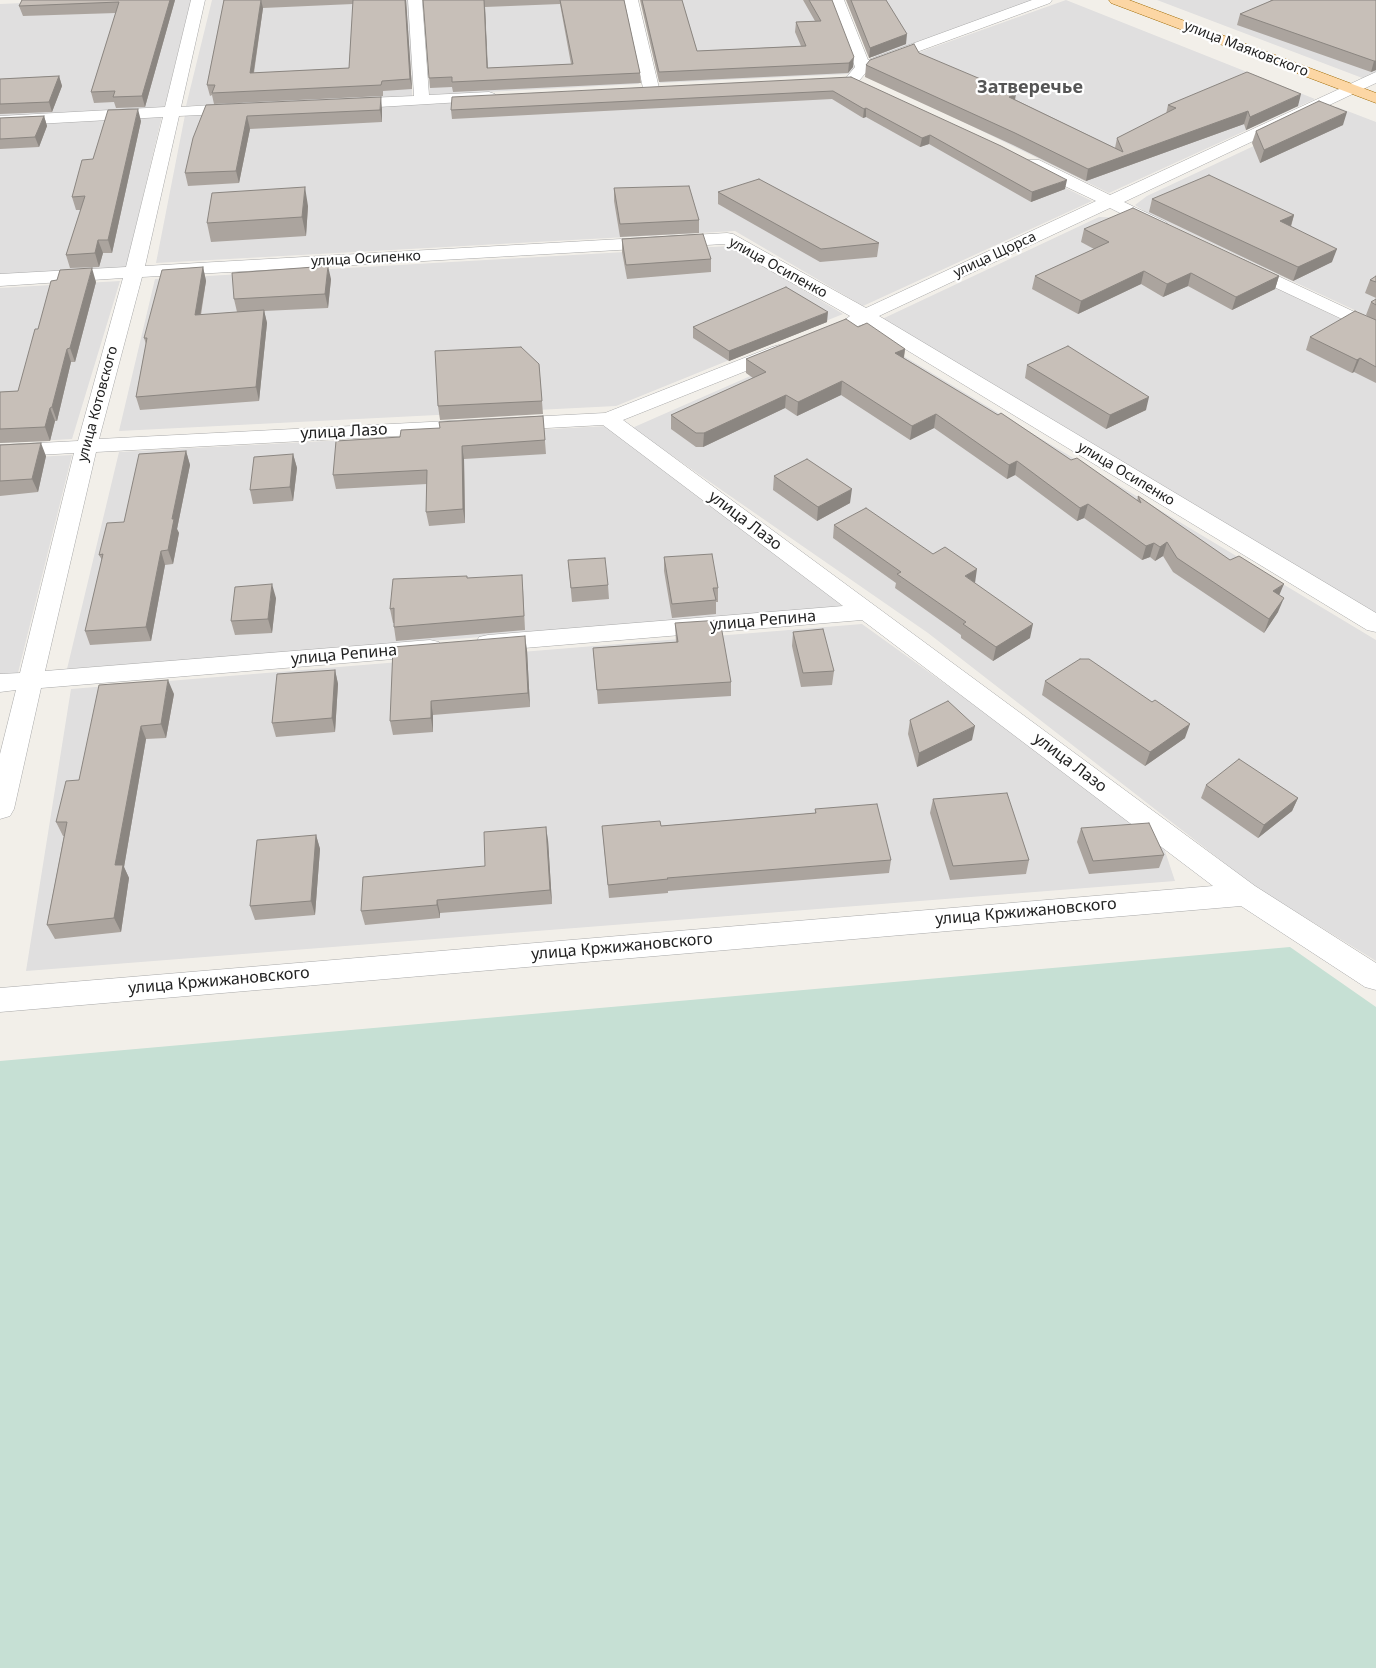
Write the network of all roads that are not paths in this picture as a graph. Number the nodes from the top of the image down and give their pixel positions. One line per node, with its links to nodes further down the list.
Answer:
1 (198, 0): 20 (street, улица Котовского)
2 (415, 0): 17 (street)
3 (631, 0): 11 (street)
4 (837, 0): 7 (street)
5 (1045, 0): 7 (street)
6 (1116, 0): 13 (main road, улица Маяковского)
7 (858, 73): 9 (street); 10 (street)
8 (1376, 77): 13 (street, улица Щорса)
9 (835, 80)
10 (869, 85)
11 (651, 88): 12 (street); 14 (street)
12 (670, 88)
13 (1351, 88): 16 (main road, улица Маяковского); 23 (street, улица Щорса)
14 (631, 90)
15 (502, 96): 17 (street)
16 (1376, 98)
17 (422, 100): 18 (street)
18 (330, 104)
19 (261, 108): 20 (street)
20 (172, 112): 21 (street); 26 (street, улица Котовского)
21 (0, 121)
22 (1023, 159): 23 (street)
23 (1108, 202): 24 (street); 28 (street, улица Щорса)
24 (1177, 234)
25 (1229, 258): 30 (street)
26 (134, 272): 27 (street, улица Осипенко); 28 (street, улица Осипенко); 33 (street, улица Котовского)
27 (0, 280)
28 (865, 316): 29 (street, улица Щорса); 36 (street, улица Осипенко)
29 (834, 329)
30 (1376, 329)
31 (792, 346): 32 (street)
32 (608, 419): 33 (street, улица Лазо); 35 (street, улица Лазо)
33 (87, 445): 34 (street, улица Лазо); 37 (street, улица Котовского)
34 (0, 451)
35 (868, 612): 37 (street, улица Репина); 40 (street, улица Лазо)
36 (1376, 624)
37 (30, 681): 38 (street, улица Репина); 39 (street, улица Котовского)
38 (0, 683)
39 (0, 808)
40 (1245, 894): 41 (street, улица Лазо); 42 (street, улица Кржижановского)
41 (1376, 978)
42 (0, 1000)

